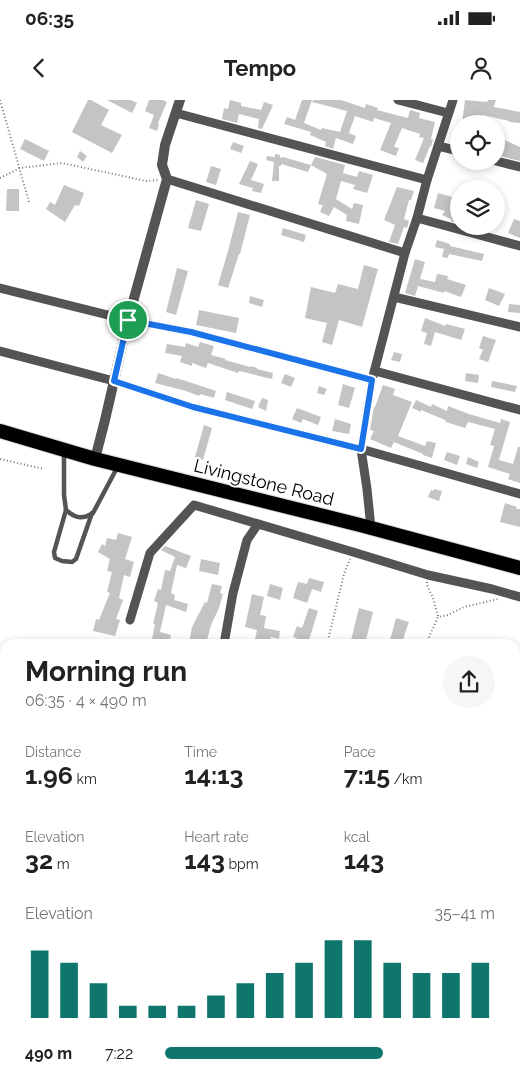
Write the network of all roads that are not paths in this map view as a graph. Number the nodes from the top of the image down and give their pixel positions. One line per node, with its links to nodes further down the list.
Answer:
1 (180, 100): 5 (street)
2 (398, 100): 4 (street)
3 (452, 100): 4 (street)
4 (448, 113): 6 (street)
5 (176, 114): 10 (street); 11 (street)
6 (438, 146): 7 (street); 11 (street)
7 (450, 149)
8 (505, 164): 9 (street)
9 (520, 168)
10 (167, 179): 14 (street); 17 (street)
11 (427, 180): 12 (street)
12 (417, 218): 13 (street); 14 (street)
13 (520, 246)
14 (405, 253): 16 (street)
15 (0, 288): 17 (street)
16 (394, 298): 18 (street); 20 (street)
17 (128, 320): 20 (street); 21 (street)
18 (520, 327)
19 (0, 351): 21 (street)
20 (373, 375): 22 (street); 24 (street)
21 (114, 381): 24 (street); 26 (street)
22 (520, 410)
23 (0, 431): 25 (highway, Livingstone Road)
24 (361, 449): 28 (street); 32 (street)
25 (64, 450): 26 (highway, Livingstone Road); 29 (lane)
26 (95, 459): 27 (highway, Livingstone Road)
27 (119, 465): 30 (lane); 32 (highway, Livingstone Road)
28 (520, 494)
29 (66, 510): 30 (lane); 30 (lane)
30 (92, 513)
31 (258, 524): 34 (street); 35 (street); 36 (street)
32 (371, 528): 33 (highway, Livingstone Road)
33 (520, 568)
34 (517, 596)
35 (130, 620)
36 (225, 639)

